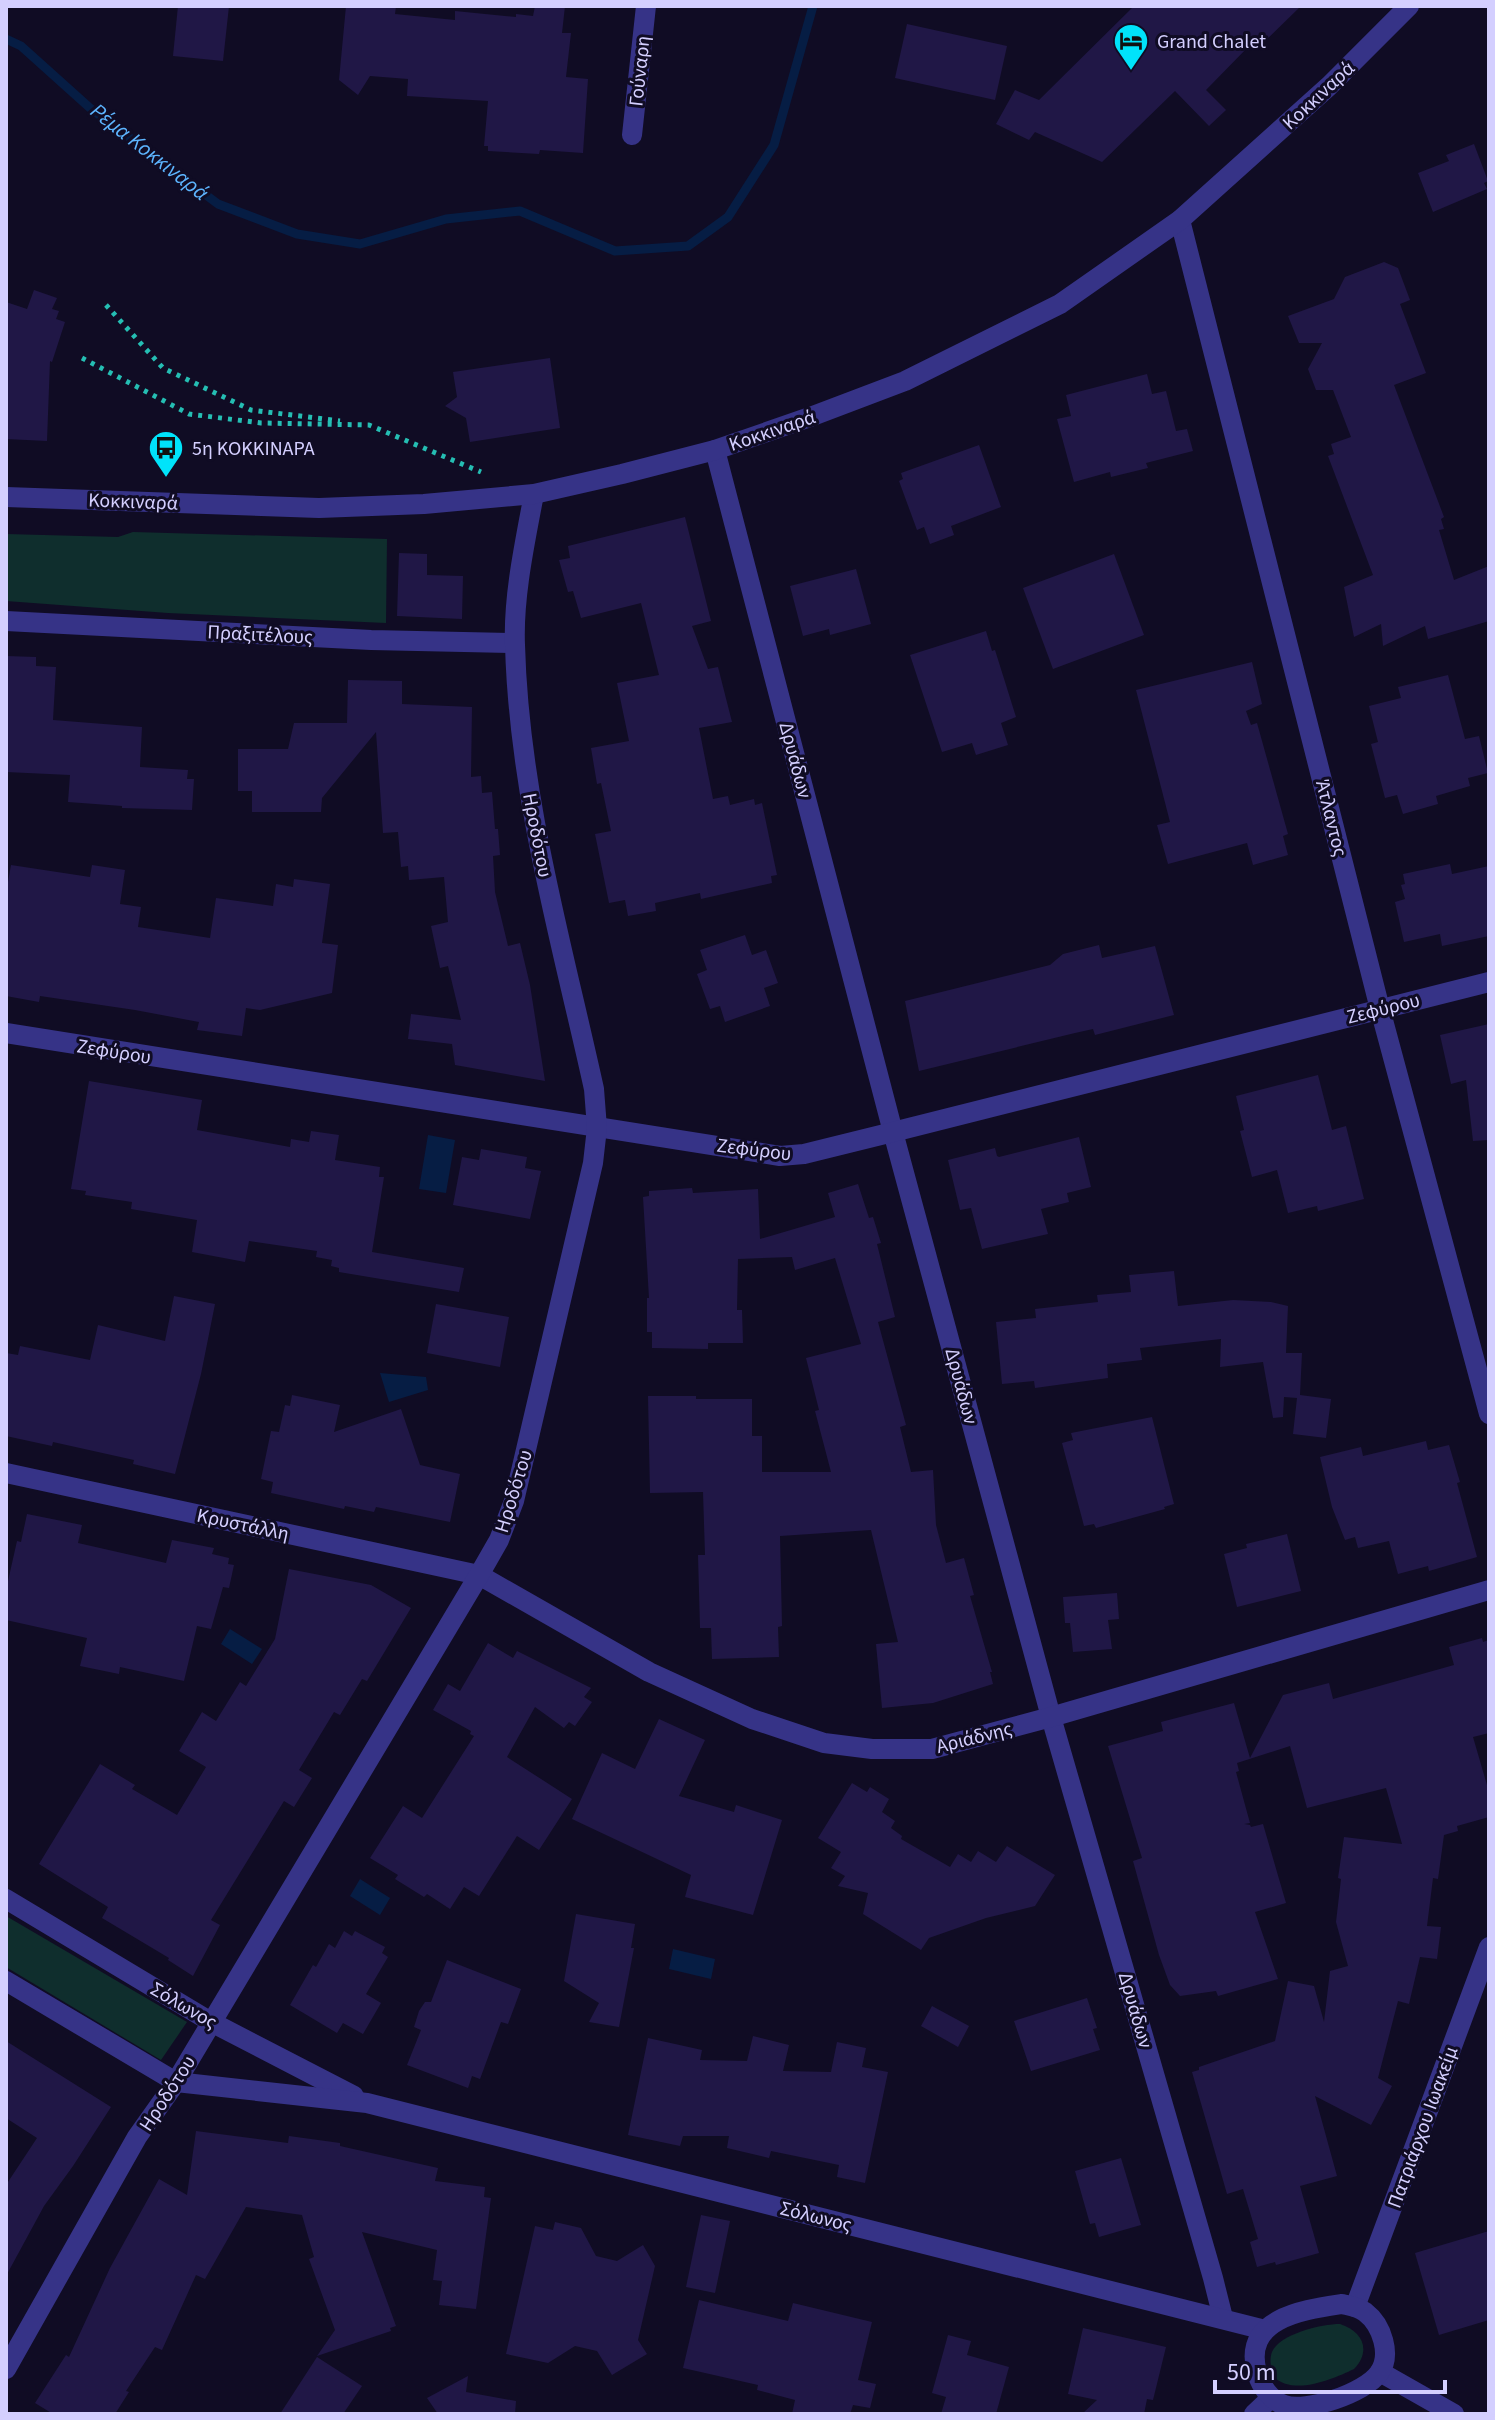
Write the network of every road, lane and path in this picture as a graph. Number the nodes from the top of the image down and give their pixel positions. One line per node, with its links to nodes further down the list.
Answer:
1 (646, 6): 3 (street, Γούναρη)
2 (1409, 6): 4 (street, Κοκκιναρά)
3 (632, 135)
4 (1180, 220): 8 (street, Κοκκιναρά); 15 (street, Άτλαντος)
5 (106, 305): 7 (path)
6 (82, 358): 7 (path)
7 (369, 425): 9 (path)
8 (715, 450): 10 (street, Κοκκιναρά); 18 (street, Δρυάδων)
9 (493, 477)
10 (534, 494): 11 (street, Κοκκιναρά); 13 (street, Ηροδότου)
11 (6, 497)
12 (6, 621): 13 (street, Πραξιτέλους)
13 (514, 643): 17 (street, Ηροδότου)
14 (1489, 982): 15 (street, Ζεφύρου)
15 (1380, 1009): 18 (street, Ζεφύρου); 19 (street, Άτλαντος)
16 (6, 1033): 17 (street, Ζεφύρου)
17 (597, 1128): 18 (street, Ζεφύρου); 21 (street, Ηροδότου)
18 (893, 1132): 23 (street, Δρυάδων)
19 (1489, 1414)
20 (6, 1473): 21 (street, Κρυστάλλη)
21 (479, 1575): 23 (street, Αριάδνης); 27 (street, Ηροδότου)
22 (1489, 1590): 23 (street, Αριάδνης)
23 (1051, 1717): 31 (street, Δρυάδων)
24 (6, 1899): 27 (street, Σόλωνος)
25 (1489, 1947): 30 (street, Πατριάρχου Ιωακείμ)
26 (6, 1981): 28 (street, Σόλωνος)
27 (211, 2022): 28 (street, Ηροδότου); 29 (street, Σόλωνος)
28 (176, 2082): 29 (street, Σόλωνος); 33 (street, Ηροδότου)
29 (367, 2103): 31 (street, Σόλωνος)
30 (1355, 2307): 32 (street); 34 (street)
31 (1223, 2318): 32 (street, Σόλωνος)
32 (1265, 2330): 35 (street)
33 (6, 2369)
34 (1380, 2372): 36 (street); 38 (street)
35 (1271, 2398): 36 (street); 37 (street)
36 (1306, 2410)
37 (1254, 2414)
38 (1454, 2414)

